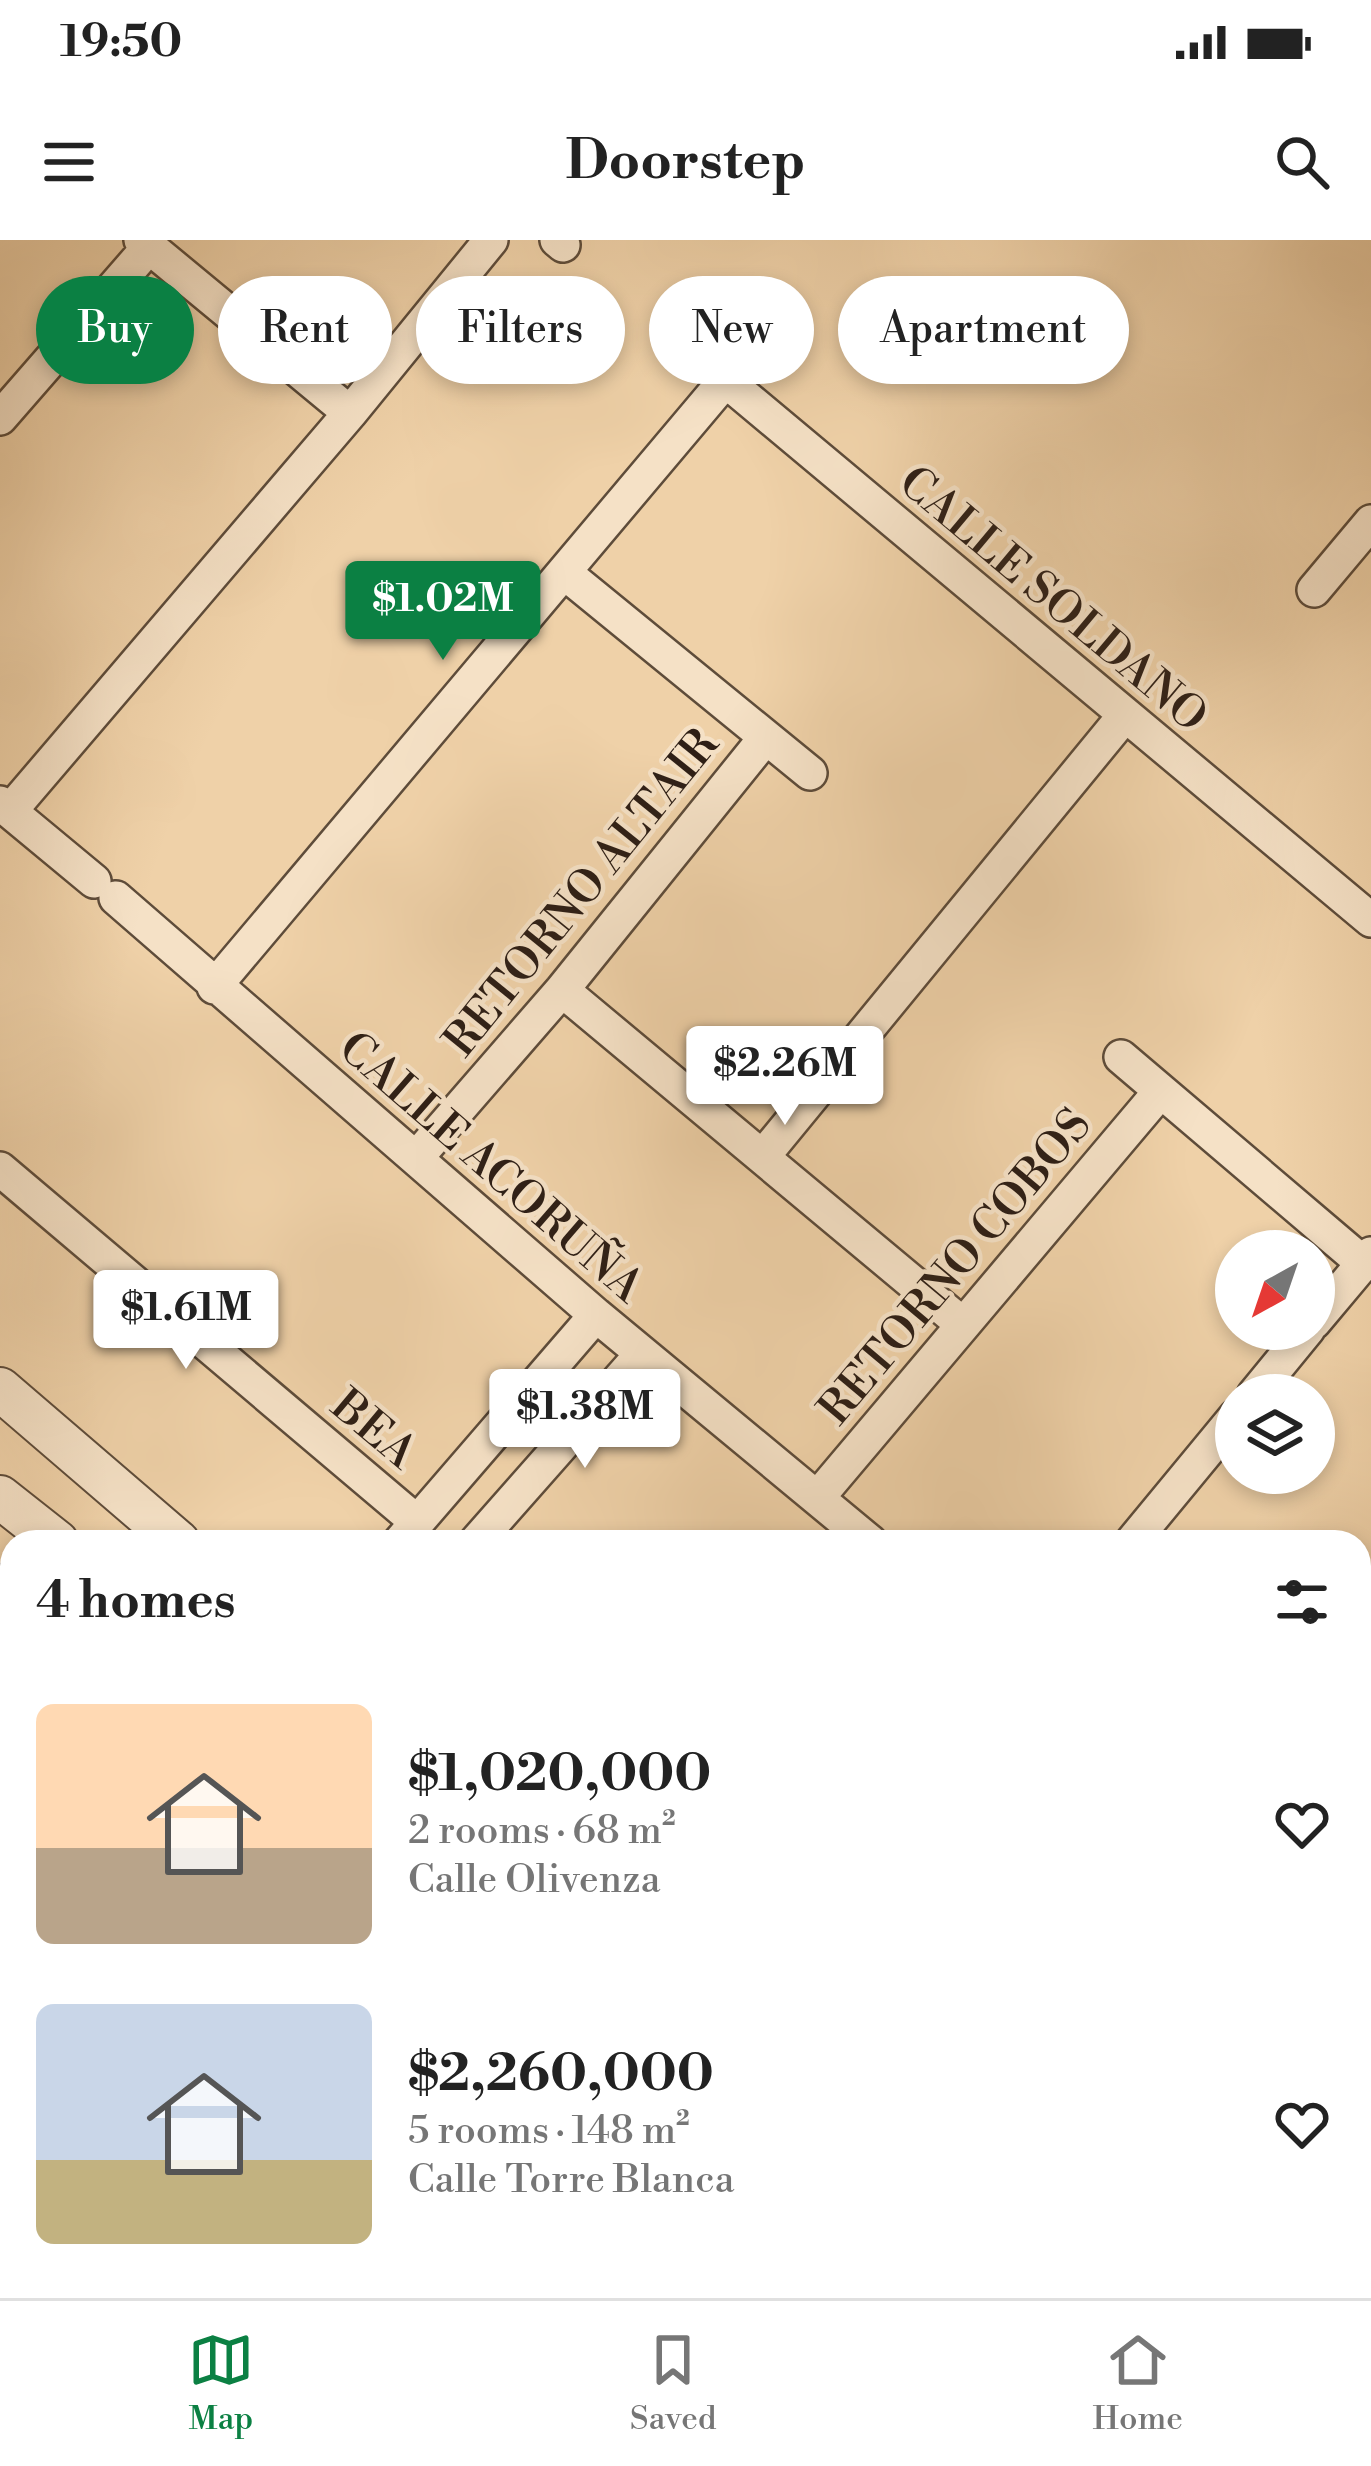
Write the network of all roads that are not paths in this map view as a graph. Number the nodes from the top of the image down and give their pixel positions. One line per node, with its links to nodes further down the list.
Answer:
1 (491, 240): 5 (street)
2 (145, 243): 5 (street); 6 (street)
3 (722, 384): 8 (street)
4 (726, 384): 10 (street, CALLE SOLDANO)
5 (350, 413): 13 (street)
6 (0, 418)
7 (1371, 522): 9 (street)
8 (565, 573): 11 (street); 15 (street)
9 (1314, 590)
10 (1125, 715): 14 (street, CALLE SOLDANO); 19 (street)
11 (766, 737): 12 (street); 16 (street, RETORNO ALTAIR)
12 (810, 773)
13 (5, 807): 15 (street, CALLE ACORUÑA)
14 (1371, 920)
15 (214, 987): 20 (street, CALLE ACORUÑA)
16 (562, 990): 19 (street); 20 (street, RETORNO ALTAIR)
17 (1121, 1057): 18 (street)
18 (1159, 1093): 22 (street); 25 (street, RETORNO COBOS)
19 (764, 1155): 25 (street)
20 (417, 1157): 24 (street, CALLE ACORUÑA)
21 (0, 1169): 35 (street, BEA)
22 (1367, 1258): 23 (street)
23 (1335, 1297)
24 (596, 1316): 27 (street, CALLE ACORUÑA); 36 (street)
25 (961, 1323): 32 (street, RETORNO COBOS)
26 (1291, 1350): 28 (street)
27 (642, 1354): 32 (street, CALLE ACORUÑA); 37 (street)
28 (1271, 1374)
29 (0, 1389): 34 (street)
30 (1215, 1442): 39 (street)
31 (0, 1496): 33 (street)
32 (818, 1497): 38 (street, CALLE ACORUÑA)
33 (38, 1530)
34 (164, 1530)
35 (407, 1530)
36 (411, 1530)
37 (487, 1530)
38 (856, 1530)
39 (1142, 1530)
40 (1361, 2298): 41 (street)
41 (1371, 2298)

